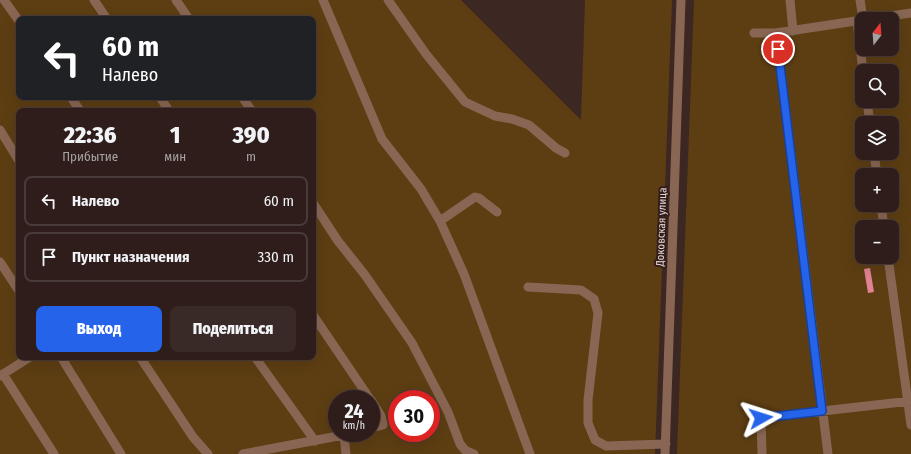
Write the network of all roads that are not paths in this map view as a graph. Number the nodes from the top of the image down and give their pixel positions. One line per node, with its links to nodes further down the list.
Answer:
1 (4, 0): 14 (street)
2 (94, 0): 12 (street)
3 (176, 0): 13 (street)
4 (322, 0): 24 (street)
5 (388, 0): 20 (street)
6 (681, 0): 44 (street, Доковская улица)
7 (790, 0): 16 (street)
8 (860, 0): 9 (street)
9 (861, 12)
10 (911, 13): 11 (street)
11 (899, 15)
12 (105, 16)
13 (187, 16)
14 (16, 17)
15 (855, 21): 16 (street)
16 (793, 31): 18 (street)
17 (754, 33): 18 (street)
18 (776, 33): 37 (street)
19 (0, 130): 21 (street)
20 (565, 153)
21 (16, 156)
22 (316, 208): 50 (street)
23 (497, 212): 24 (street)
24 (440, 221): 51 (street)
25 (0, 262): 27 (street)
26 (889, 264): 36 (street)
27 (16, 286)
28 (528, 288): 44 (street)
29 (316, 319): 35 (street)
30 (25, 360): 34 (street)
31 (63, 360): 46 (street)
32 (142, 360): 47 (street)
33 (257, 360): 42 (street)
34 (1, 375): 45 (street)
35 (364, 390)
36 (910, 402): 37 (street); 39 (street)
37 (822, 411): 53 (street); 54 (street)
38 (380, 414): 40 (street)
39 (911, 425)
40 (380, 426)
41 (328, 439): 42 (street)
42 (315, 441): 48 (street)
43 (345, 442): 49 (street)
44 (666, 444): 52 (street, Доковская улица)
45 (54, 454)
46 (121, 454)
47 (208, 454)
48 (243, 454)
49 (346, 454)
50 (474, 454)
51 (530, 454)
52 (665, 454)
53 (762, 454)
54 (828, 454)

